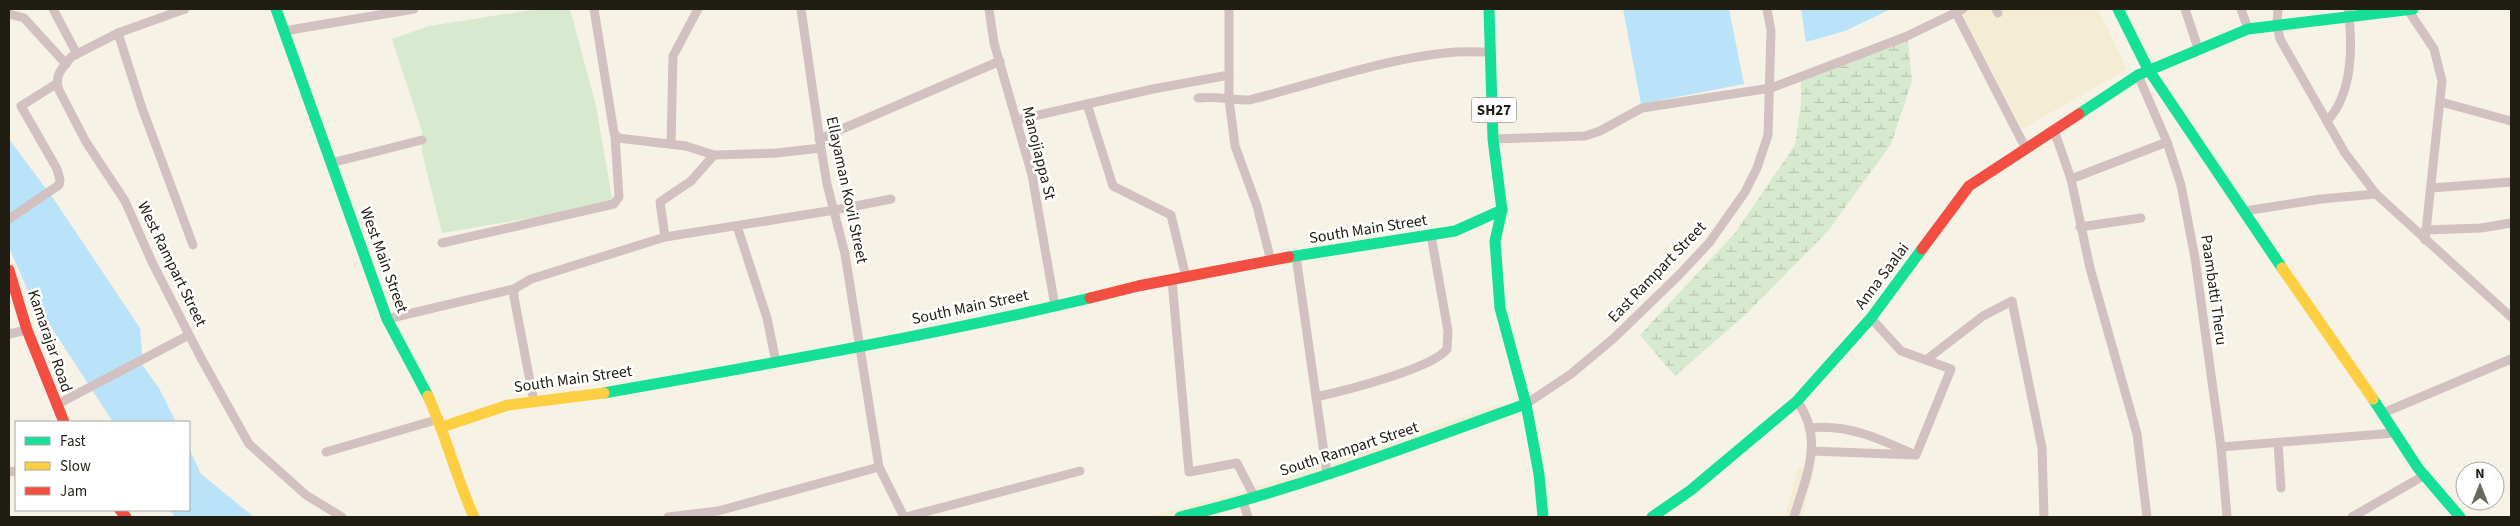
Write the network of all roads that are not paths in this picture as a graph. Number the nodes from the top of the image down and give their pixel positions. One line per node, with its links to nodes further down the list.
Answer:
1 (53, 9): 29 (street)
2 (185, 9): 26 (street)
3 (276, 9): 24 (street, West Main Street)
4 (414, 9): 24 (street)
5 (594, 9): 44 (street)
6 (698, 9): 49 (street)
7 (801, 9): 48 (street, Ellayaman Kovil Street)
8 (989, 9): 30 (street, Manojiappa St)
9 (1228, 9): 33 (street)
10 (1489, 9): 28 (street, SH27)
11 (1767, 9): 25 (street, East Rampart Street)
12 (1773, 9): 25 (street)
13 (2118, 9): 32 (street)
14 (2185, 9): 27 (street)
15 (2241, 9): 23 (street)
16 (2278, 9): 22 (street)
17 (2410, 9): 19 (street, Anna Saalai); 38 (street)
18 (1958, 10): 35 (street); 50 (street)
19 (2394, 10): 20 (street, Anna Saalai)
20 (2349, 13): 22 (street, Anna Saalai); 41 (street)
21 (9, 14): 31 (street)
22 (2277, 24): 23 (street, Anna Saalai); 41 (street)
23 (2248, 29): 27 (street, Anna Saalai)
24 (284, 31): 52 (street, West Main Street)
25 (1771, 31): 35 (street, East Rampart Street)
26 (118, 33): 29 (street); 70 (street)
27 (2198, 48): 32 (street, Anna Saalai)
28 (1491, 52): 37 (street); 45 (street, SH27)
29 (77, 54): 31 (street)
30 (1000, 62): 40 (street, Manojiappa St); 48 (street)
31 (66, 64): 34 (street)
32 (2143, 72): 43 (street, Anna Saalai); 47 (street, Paambatti Theru); 60 (street)
33 (1229, 75): 37 (street); 39 (street)
34 (56, 84): 61 (street); 83 (street, West Rampart Street)
35 (1771, 88): 45 (street); 91 (street, East Rampart Street)
36 (1198, 98): 37 (street)
37 (1229, 99): 72 (street)
38 (2441, 102): 42 (street); 55 (street)
39 (1087, 104): 40 (street); 74 (street)
40 (1016, 120): 77 (street, Manojiappa St)
41 (2327, 121): 56 (street)
42 (2511, 121)
43 (2054, 130): 50 (street, Anna Saalai); 53 (street)
44 (615, 136): 49 (street); 69 (street)
45 (1493, 139): 59 (street, SH27)
46 (422, 140): 52 (street)
47 (2167, 142): 53 (street); 99 (street, Paambatti Theru)
48 (820, 143): 51 (street); 58 (street, Ellayaman Kovil Street)
49 (671, 144): 51 (street)
50 (2026, 148): 79 (street, Anna Saalai)
51 (714, 155): 68 (street)
52 (331, 163): 80 (street, West Main Street)
53 (2071, 179): 65 (street)
54 (2511, 182): 55 (street)
55 (2431, 188): 67 (street)
56 (2376, 194): 60 (street); 67 (street)
57 (891, 199): 58 (street)
58 (835, 210): 64 (street); 84 (street, Ellayaman Kovil Street)
59 (1502, 210): 66 (street, South Main Street); 91 (street, SH27)
60 (2244, 211): 93 (street)
61 (9, 218)
62 (2141, 218): 65 (street)
63 (2511, 223): 67 (street)
64 (737, 226): 68 (street); 87 (street)
65 (2080, 227): 119 (street)
66 (1431, 235): 71 (street, South Main Street); 88 (street)
67 (2425, 235): 78 (street)
68 (665, 238): 76 (street)
69 (442, 243)
70 (193, 246)
71 (1296, 256): 72 (street, South Main Street); 88 (street)
72 (1271, 261): 74 (street, South Main Street)
73 (9, 270): 81 (street, Kamarajar Road)
74 (1186, 277): 75 (street, South Main Street)
75 (1172, 280): 77 (street, South Main Street); 108 (street)
76 (514, 289): 80 (street); 90 (street)
77 (1055, 306): 84 (street, South Main Street)
78 (2511, 317)
79 (1871, 318): 86 (street); 89 (street, Anna Saalai)
80 (386, 319): 95 (street, West Main Street)
81 (27, 330): 82 (street); 92 (street, Kamarajar Road)
82 (9, 334)
83 (189, 335): 92 (street); 110 (street, West Rampart Street)
84 (861, 347): 87 (street, South Main Street); 103 (street, Ellayaman Kovil Street)
85 (2511, 359): 93 (street)
86 (1926, 360): 102 (street); 118 (street)
87 (776, 362): 90 (street, South Main Street)
88 (1316, 397): 105 (street)
89 (1797, 401): 96 (street); 116 (street, Anna Saalai)
90 (534, 402): 95 (street, South Main Street)
91 (1526, 404): 105 (street, South Rampart Street); 109 (street, SH27)
92 (56, 405): 94 (street, Kamarajar Road)
93 (2383, 414): 97 (street)
94 (64, 421)
95 (440, 423): 101 (street); 111 (street, West Main Street)
96 (1811, 428): 100 (street); 102 (street)
97 (2394, 433): 98 (street); 106 (street)
98 (2278, 443): 99 (street); 107 (street)
99 (2221, 447): 120 (street, Paambatti Theru)
100 (1811, 451): 102 (street); 117 (street)
101 (326, 452)
102 (1916, 455)
103 (878, 467): 112 (street); 113 (street, Ellayaman Kovil Street)
104 (1080, 471): 113 (street)
105 (1327, 474): 108 (street, South Rampart Street)
106 (2425, 475): 121 (street); 122 (street)
107 (2281, 488)
108 (1249, 500): 114 (street, South Rampart Street); 115 (street)
109 (1545, 516)
110 (342, 517)
111 (474, 517)
112 (668, 517)
113 (905, 517)
114 (1180, 517)
115 (1248, 517)
116 (1652, 517)
117 (1794, 517)
118 (2044, 517)
119 (2147, 517)
120 (2227, 517)
121 (2352, 517)
122 (2460, 517)

